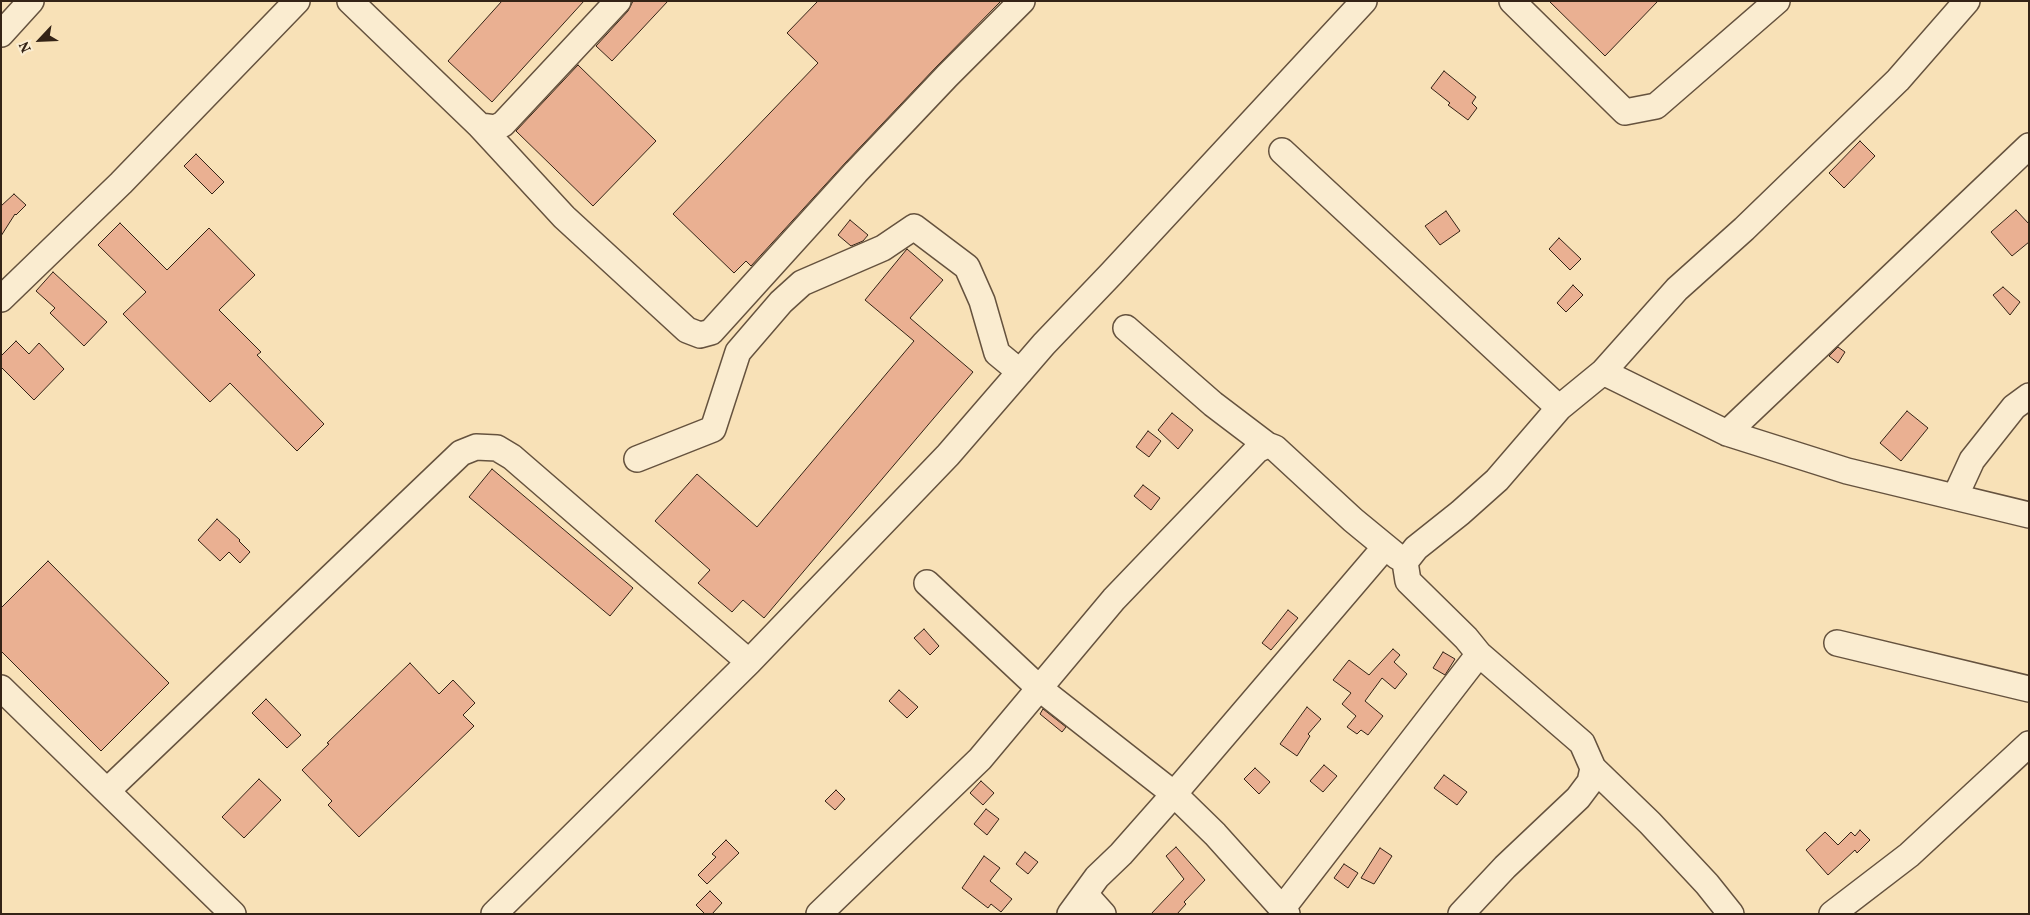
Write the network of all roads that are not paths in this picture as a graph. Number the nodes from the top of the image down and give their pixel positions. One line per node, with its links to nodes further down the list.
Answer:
1 (31, 1): 10 (street)
2 (297, 1): 14 (street)
3 (350, 1): 11 (street)
4 (618, 1): 11 (street)
5 (1022, 1): 11 (street)
6 (1364, 1): 16 (street)
7 (1512, 1): 8 (street)
8 (1777, 1)
9 (1967, 1): 17 (street)
10 (1, 34)
11 (480, 126)
12 (2029, 146): 20 (street)
13 (1282, 151): 19 (street)
14 (1, 299)
15 (1126, 328): 21 (street)
16 (1020, 372): 22 (street); 30 (street)
17 (1603, 372): 19 (street); 20 (street)
18 (2029, 396): 23 (street)
19 (1559, 408): 26 (street)
20 (1727, 434): 23 (street)
21 (1267, 445): 25 (street); 32 (street)
22 (637, 459)
23 (1955, 497): 24 (street)
24 (2029, 515)
25 (1385, 546): 26 (street); 37 (street)
26 (1405, 562): 29 (street)
27 (927, 583): 32 (street)
28 (1837, 643): 33 (street)
29 (1478, 654): 35 (street); 39 (street)
30 (749, 662): 36 (street); 41 (street)
31 (1, 688): 36 (street)
32 (1039, 688): 37 (street); 42 (street)
33 (2029, 689)
34 (2029, 744): 47 (street)
35 (1593, 768): 45 (street); 46 (street)
36 (107, 791): 40 (street)
37 (1174, 794): 38 (street); 39 (street)
38 (1085, 894): 43 (street); 44 (street)
39 (1285, 912)
40 (233, 914)
41 (494, 914)
42 (818, 914)
43 (1070, 914)
44 (1103, 914)
45 (1461, 914)
46 (1731, 914)
47 (1832, 914)

